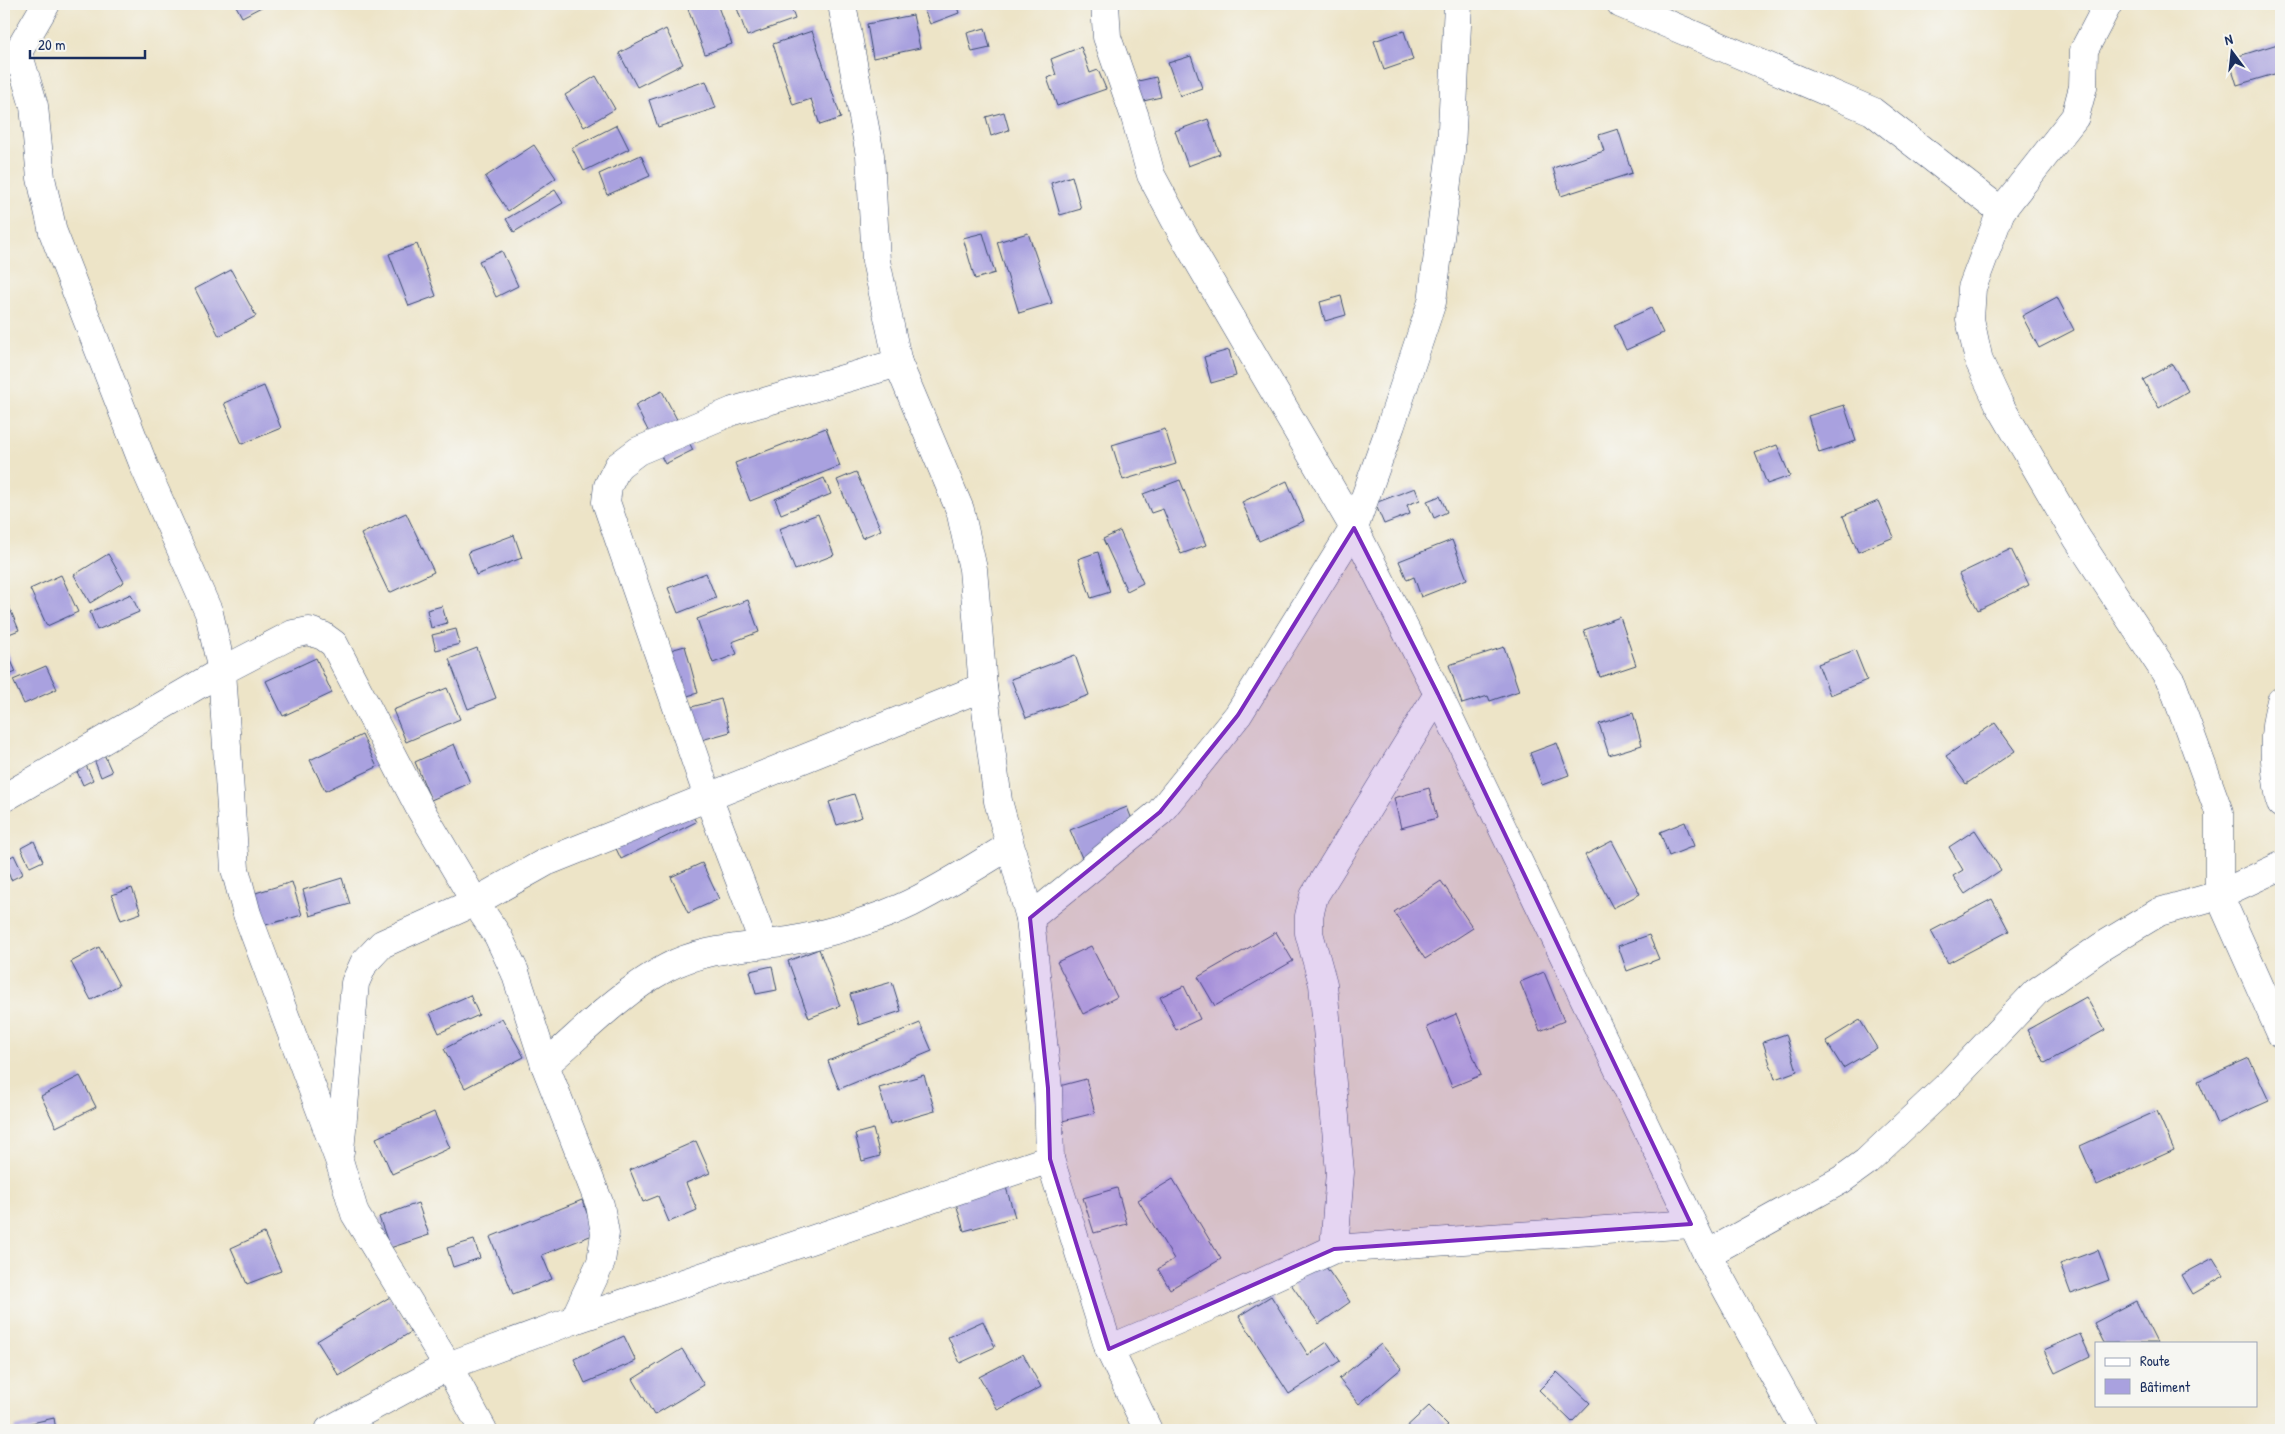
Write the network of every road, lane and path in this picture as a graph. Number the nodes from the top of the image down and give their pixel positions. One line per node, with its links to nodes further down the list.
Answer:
1 (46, 4): 7 (street)
2 (842, 4): 9 (street)
3 (1104, 4): 10 (street)
4 (1458, 4): 10 (street)
5 (1621, 4): 8 (street)
6 (2108, 4): 8 (street)
7 (11, 57): 11 (street)
8 (2001, 211): 20 (street)
9 (898, 363): 12 (street); 15 (street)
10 (1354, 528): 13 (street); 22 (street)
11 (222, 671): 16 (street); 21 (street); 27 (street)
12 (983, 687): 15 (street); 18 (street)
13 (1438, 694): 28 (street); 29 (street)
14 (2281, 701): 17 (street)
15 (708, 797): 21 (street); 23 (street)
16 (4, 798)
17 (2281, 804)
18 (1009, 846): 22 (street); 23 (street)
19 (2281, 866): 20 (street)
20 (2219, 895): 24 (street); 30 (street)
21 (475, 902): 25 (street); 27 (street)
22 (1030, 918): 26 (street)
23 (764, 944): 25 (street)
24 (2281, 1034)
25 (545, 1065): 31 (street)
26 (1050, 1159): 31 (street); 32 (street)
27 (339, 1160): 33 (street)
28 (1692, 1224): 29 (street); 30 (street)
29 (1334, 1249): 32 (street)
30 (1707, 1254): 37 (street)
31 (574, 1320): 33 (street)
32 (1109, 1349): 36 (street)
33 (448, 1366): 34 (street); 35 (street)
34 (329, 1430)
35 (483, 1430)
36 (1148, 1430)
37 (1804, 1430)

